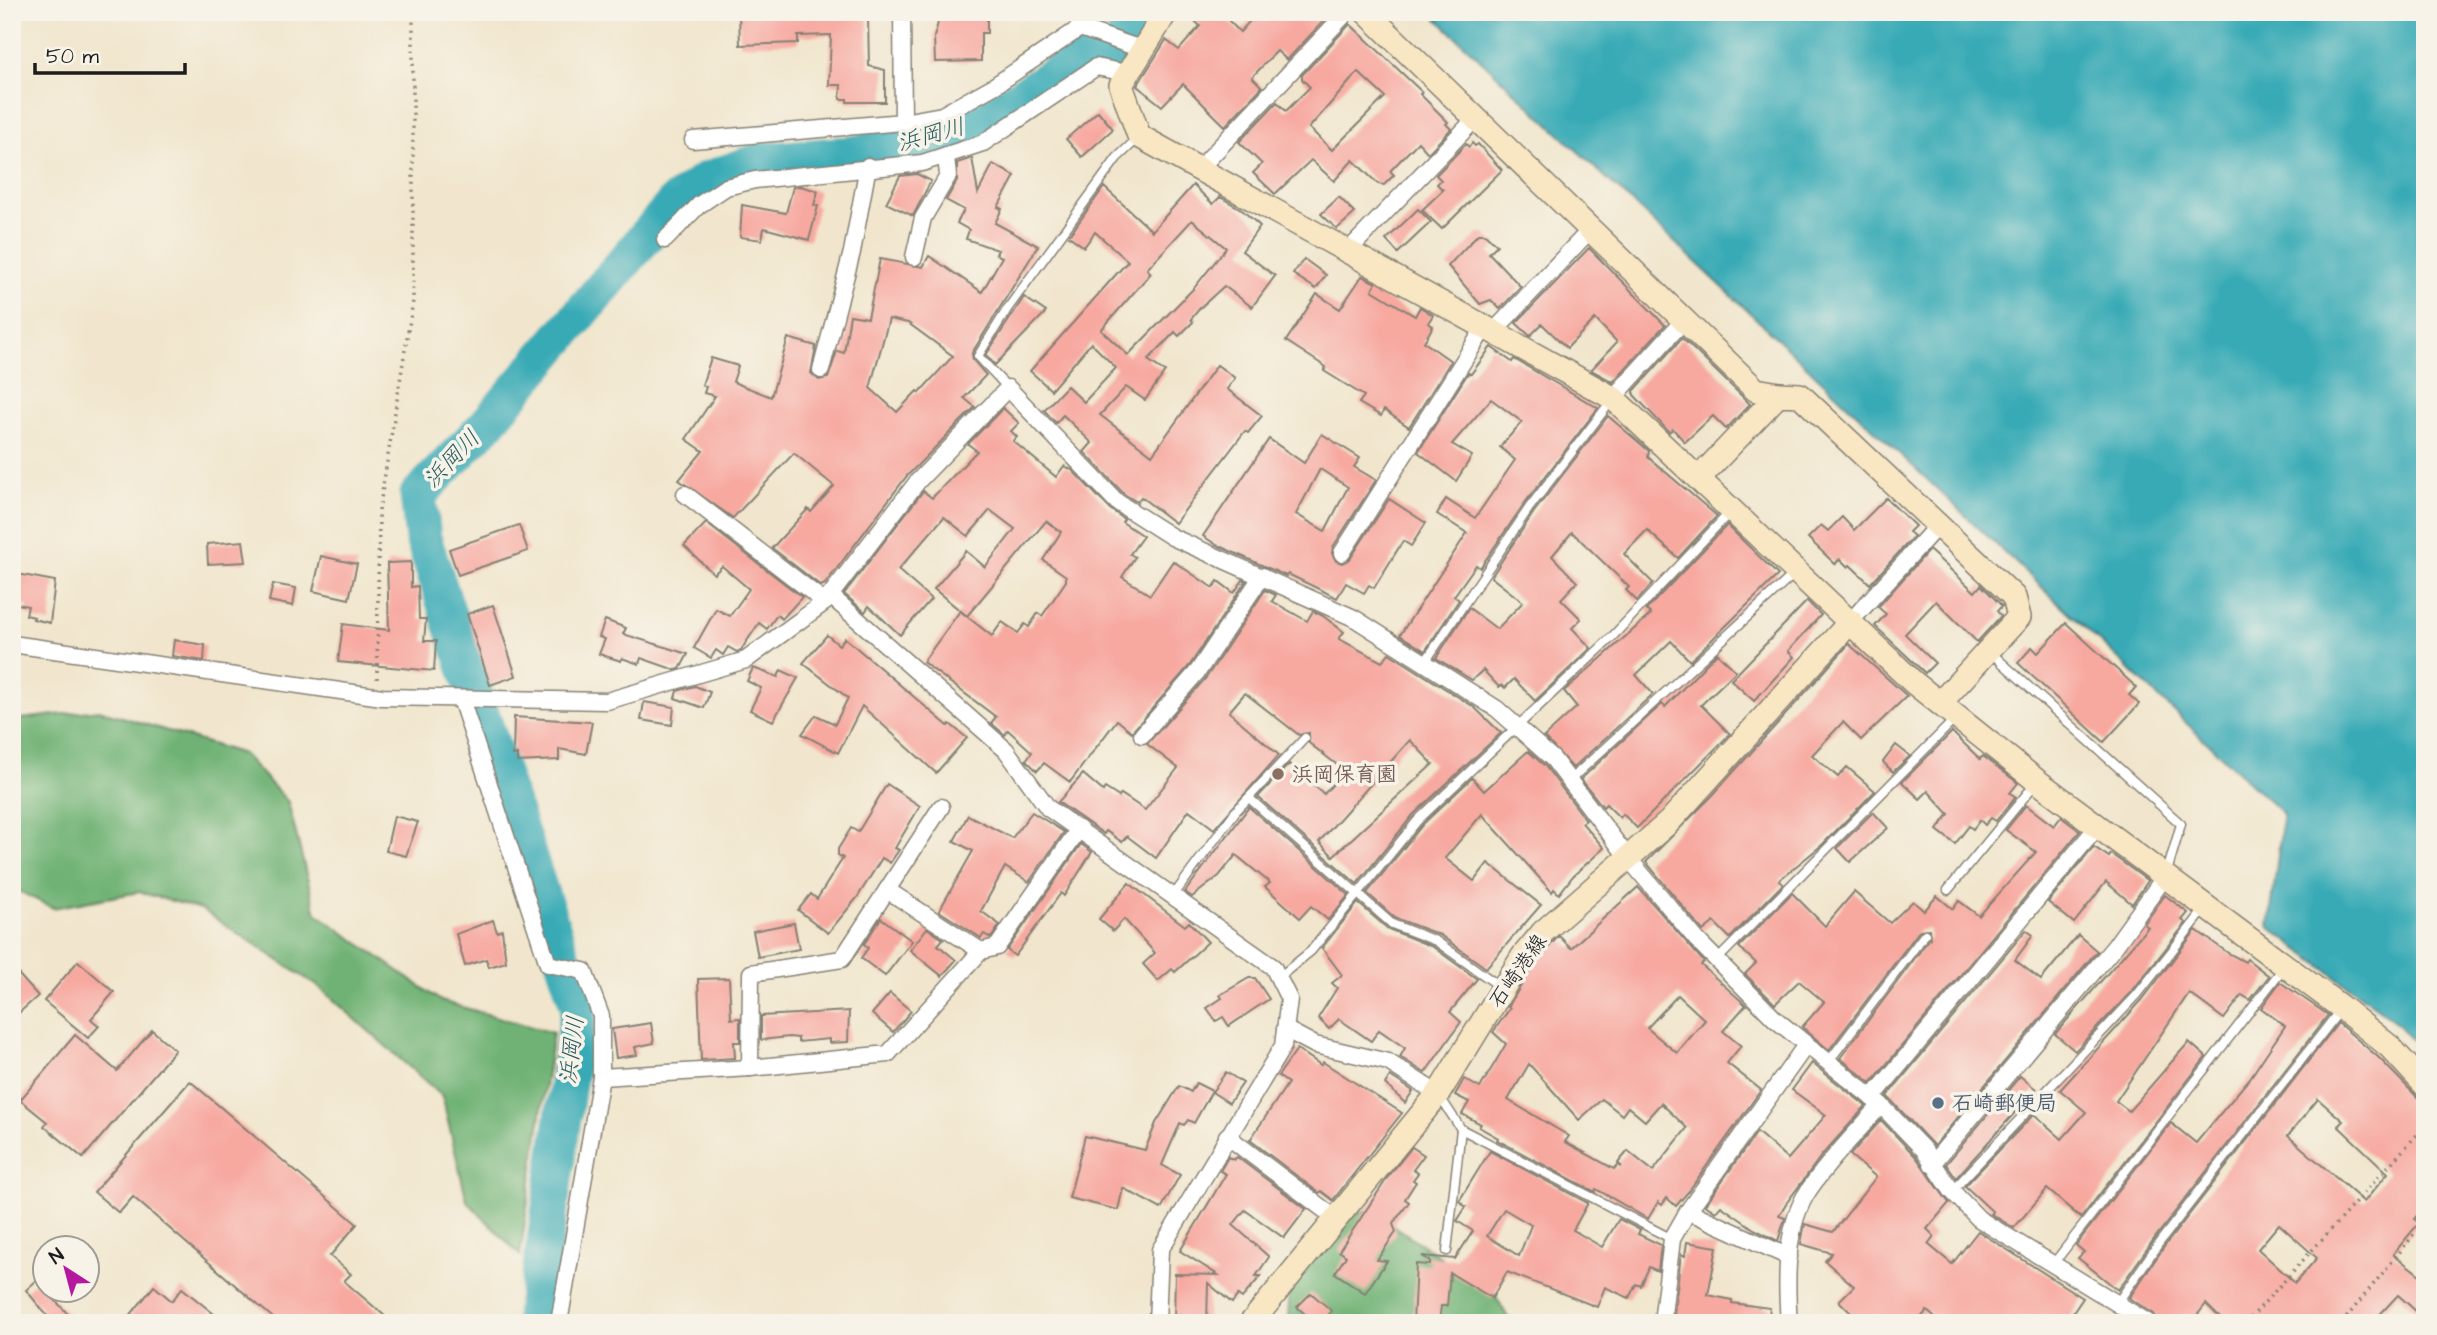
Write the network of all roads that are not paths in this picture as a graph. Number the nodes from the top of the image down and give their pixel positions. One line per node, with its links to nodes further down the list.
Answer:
1 (902, 12): 8 (street)
2 (1166, 12): 5 (street)
3 (1347, 12): 13 (street)
4 (1366, 12): 7 (street)
5 (1141, 49): 6 (street); 8 (street)
6 (1127, 73): 9 (street); 11 (street)
7 (1476, 118): 14 (street); 16 (street)
8 (903, 122): 10 (street)
9 (1139, 136): 13 (street); 21 (lane)
10 (693, 140)
11 (946, 156): 12 (street); 17 (street)
12 (868, 166): 15 (street); 20 (street)
13 (1199, 169): 16 (street)
14 (1591, 229): 18 (street); 19 (street)
15 (665, 240)
16 (1348, 251): 19 (street)
17 (914, 257)
18 (1685, 319): 22 (street); 23 (street)
19 (1489, 329): 23 (street); 28 (street)
20 (821, 370)
21 (1008, 388): 30 (street); 31 (street)
22 (1779, 394): 24 (street); 27 (street)
23 (1613, 398): 24 (street); 35 (lane)
24 (1699, 478): 26 (street)
25 (685, 494): 31 (street)
26 (1733, 509): 29 (street); 38 (lane)
27 (1938, 525): 32 (street); 34 (street)
28 (1342, 553)
29 (1798, 571): 32 (street); 41 (lane)
30 (1262, 576): 35 (street); 39 (street)
31 (828, 600): 36 (street); 46 (street)
32 (1851, 621): 37 (street); 47 (street, 石崎港線)
33 (12, 644): 36 (street)
34 (1988, 651): 37 (street); 48 (lane)
35 (1425, 662): 38 (street)
36 (471, 699): 65 (street)
37 (1949, 710): 42 (street); 56 (lane)
38 (1517, 726): 41 (street); 51 (lane)
39 (1142, 735)
40 (1305, 738): 43 (lane)
41 (1570, 780): 47 (street)
42 (2037, 781): 45 (street); 50 (lane)
43 (1249, 798): 51 (lane); 52 (lane)
44 (940, 807): 49 (street)
45 (2098, 826): 48 (street); 68 (street)
46 (1079, 829): 52 (street); 55 (street)
47 (1629, 859): 56 (street); 59 (street, 石崎港線)
48 (2166, 875): 53 (street); 71 (street)
49 (887, 890): 55 (street); 64 (street)
50 (1948, 890)
51 (1357, 894): 58 (lane); 59 (lane)
52 (1173, 896): 58 (street)
53 (2207, 906): 57 (street); 72 (lane)
54 (1925, 933): 63 (lane)
55 (981, 951): 64 (street)
56 (1717, 960): 62 (street)
57 (2286, 964): 60 (street); 78 (lane)
58 (1278, 978): 61 (street)
59 (1503, 989): 67 (street, 石崎港線)
60 (2342, 1008): 66 (street); 79 (lane)
61 (1285, 1029): 67 (street); 70 (street)
62 (1806, 1045): 63 (street); 73 (street)
63 (1829, 1062): 68 (street)
64 (750, 1068): 65 (street)
65 (601, 1077): 80 (street)
66 (2425, 1085)
67 (1438, 1094): 69 (lane); 74 (street, 石崎港線)
68 (1876, 1101): 71 (street); 77 (street)
69 (1461, 1129): 75 (lane); 76 (lane)
70 (1227, 1136): 74 (street); 81 (street)
71 (1932, 1164): 72 (street)
72 (1952, 1191): 78 (street)
73 (1688, 1211): 75 (street); 77 (street)
74 (1335, 1219): 82 (street, 石崎港線)
75 (1672, 1240): 83 (street)
76 (1447, 1251)
77 (1789, 1257): 84 (street)
78 (2054, 1263): 79 (street)
79 (2118, 1303): 85 (street)
80 (559, 1323)
81 (1157, 1323)
82 (1251, 1323)
83 (1662, 1323)
84 (1789, 1323)
85 (2149, 1323)

